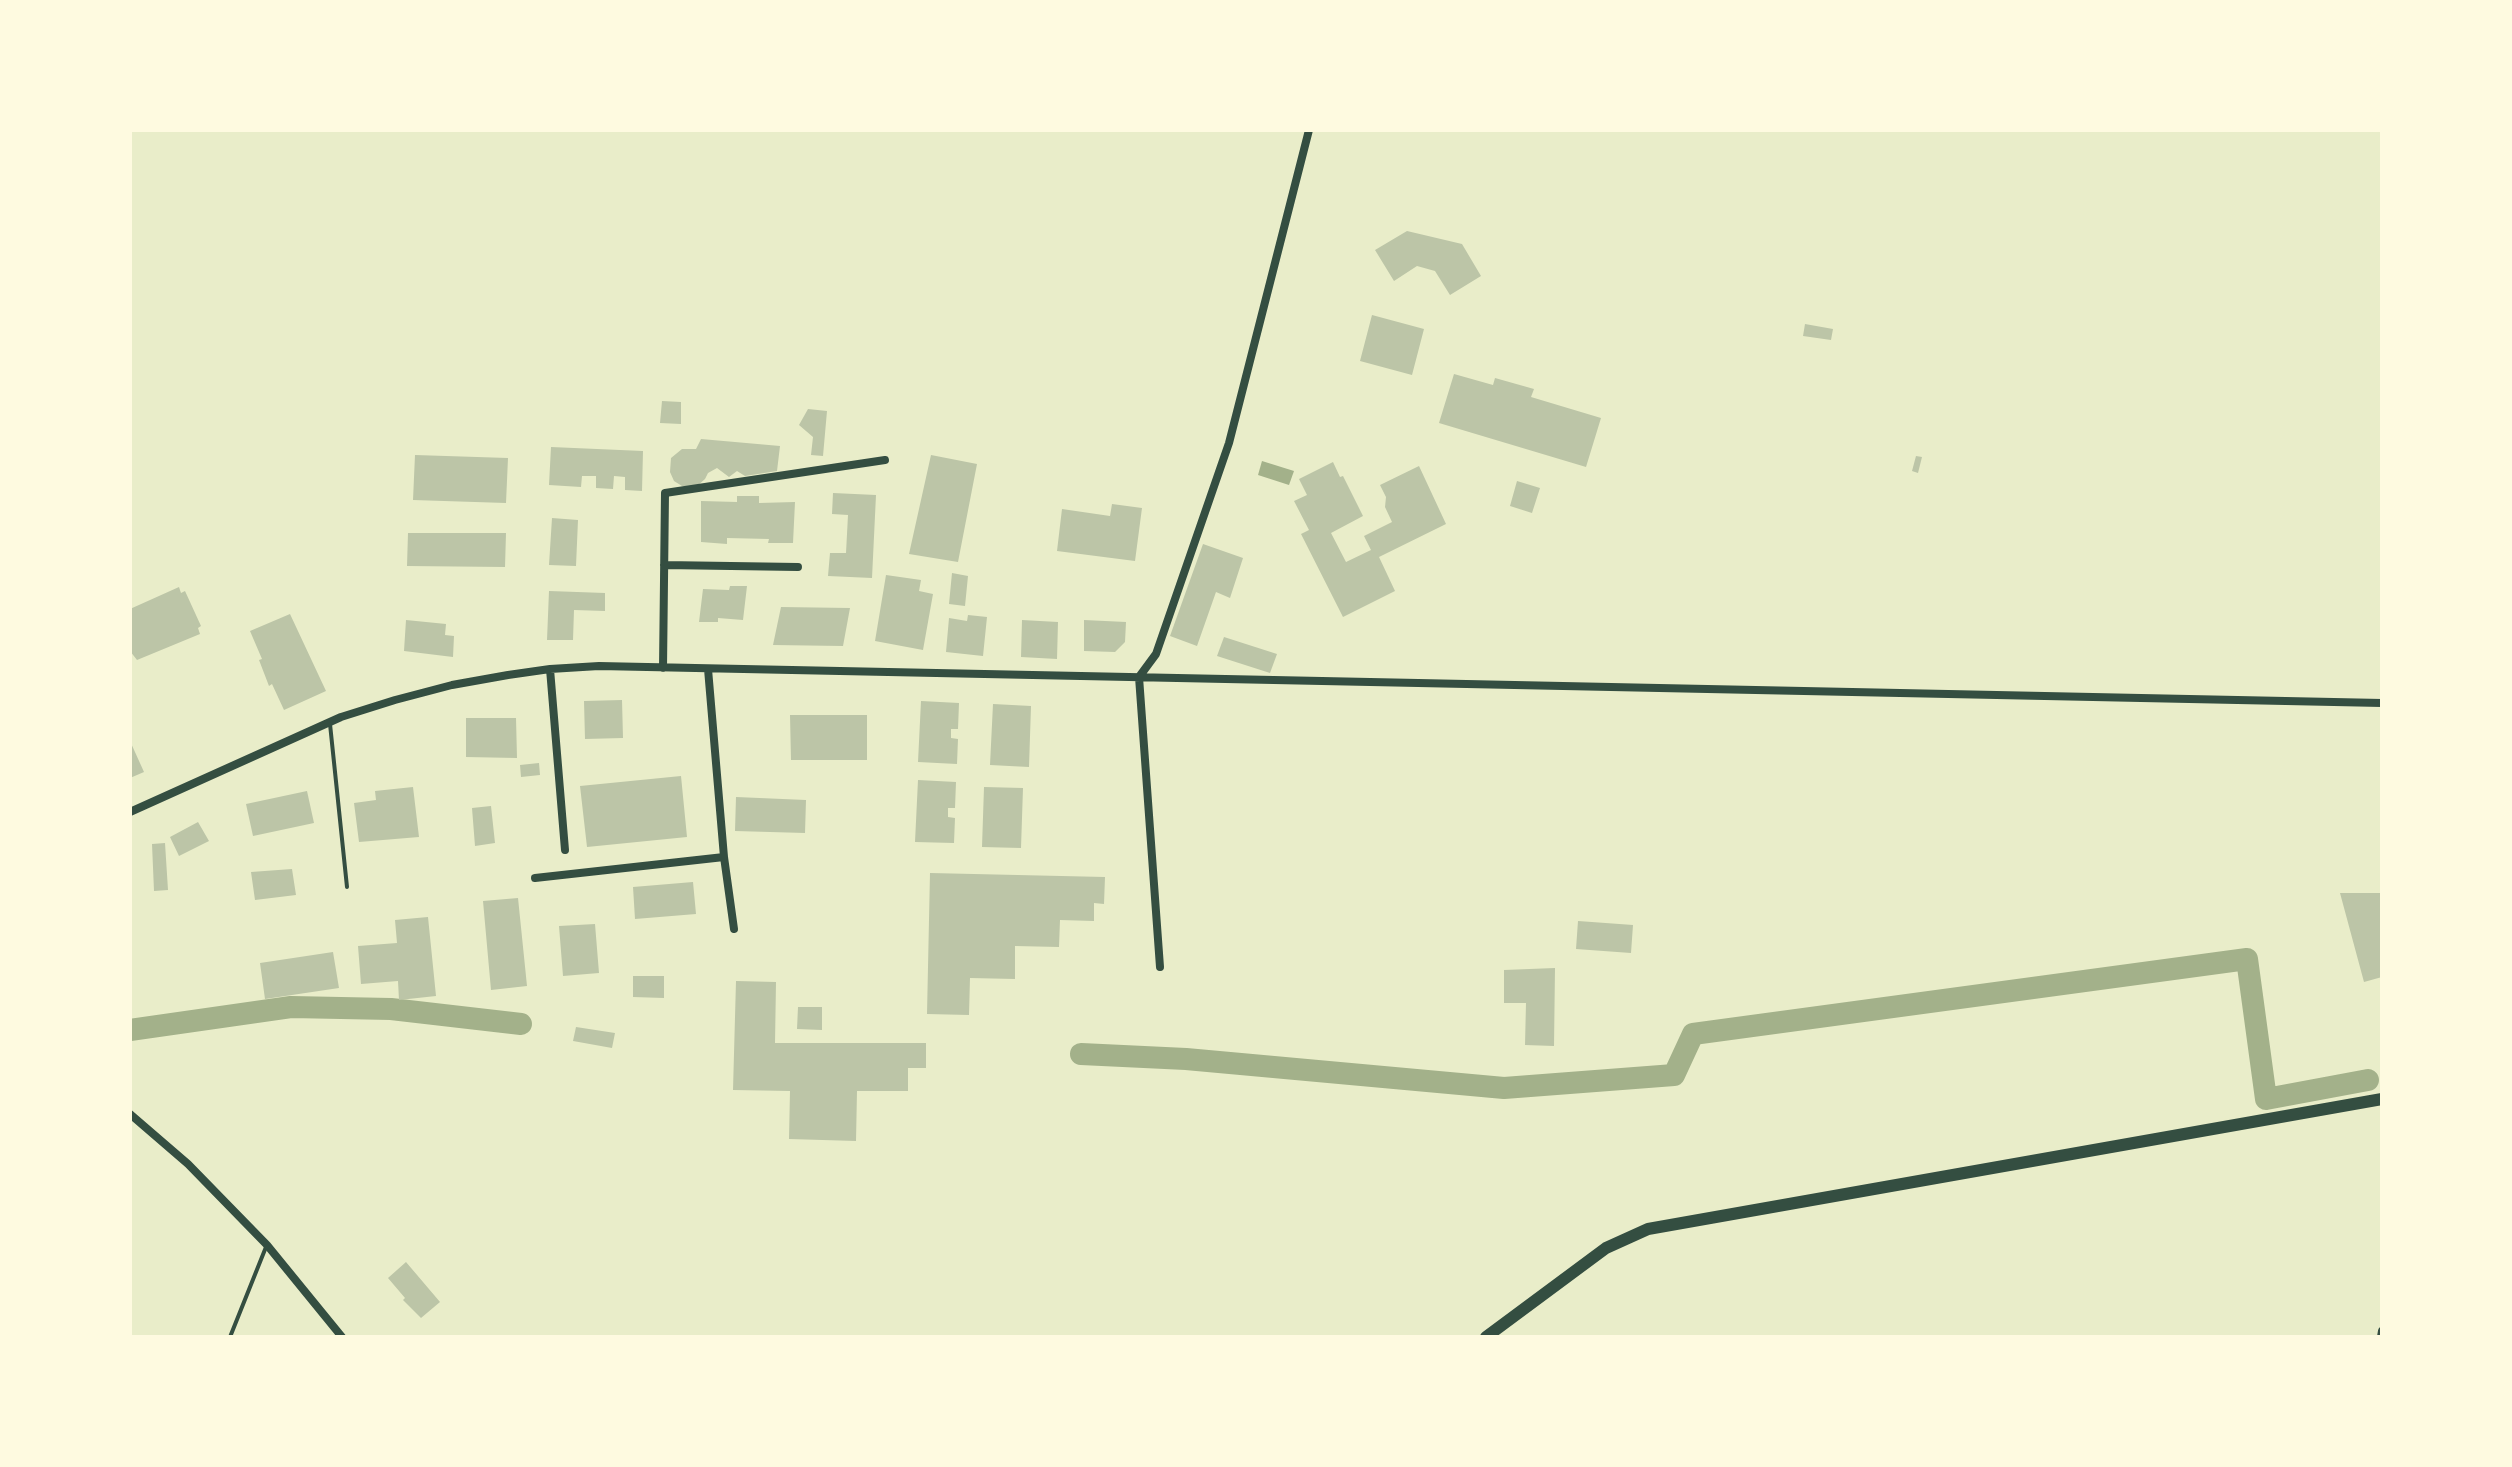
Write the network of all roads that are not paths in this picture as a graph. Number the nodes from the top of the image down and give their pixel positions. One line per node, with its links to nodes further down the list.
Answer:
1 (1309, 130): 8 (street)
2 (885, 460): 3 (street)
3 (664, 565): 4 (street); 5 (street)
4 (798, 567)
5 (663, 668): 6 (street); 7 (street)
6 (550, 669): 10 (street); 12 (street)
7 (708, 669): 8 (street); 13 (street)
8 (1139, 677): 9 (street); 17 (street)
9 (2382, 703)
10 (330, 722): 11 (street); 15 (lane)
11 (130, 812)
12 (565, 850)
13 (724, 857): 14 (street); 16 (street)
14 (535, 878)
15 (347, 887)
16 (734, 929)
17 (1160, 967)
18 (2382, 1099): 24 (main road)
19 (130, 1114): 20 (street)
20 (267, 1245): 22 (lane); 23 (street)
21 (2382, 1331): 25 (street)
22 (230, 1337)
23 (342, 1337)
24 (1486, 1337)
25 (2381, 1337)

